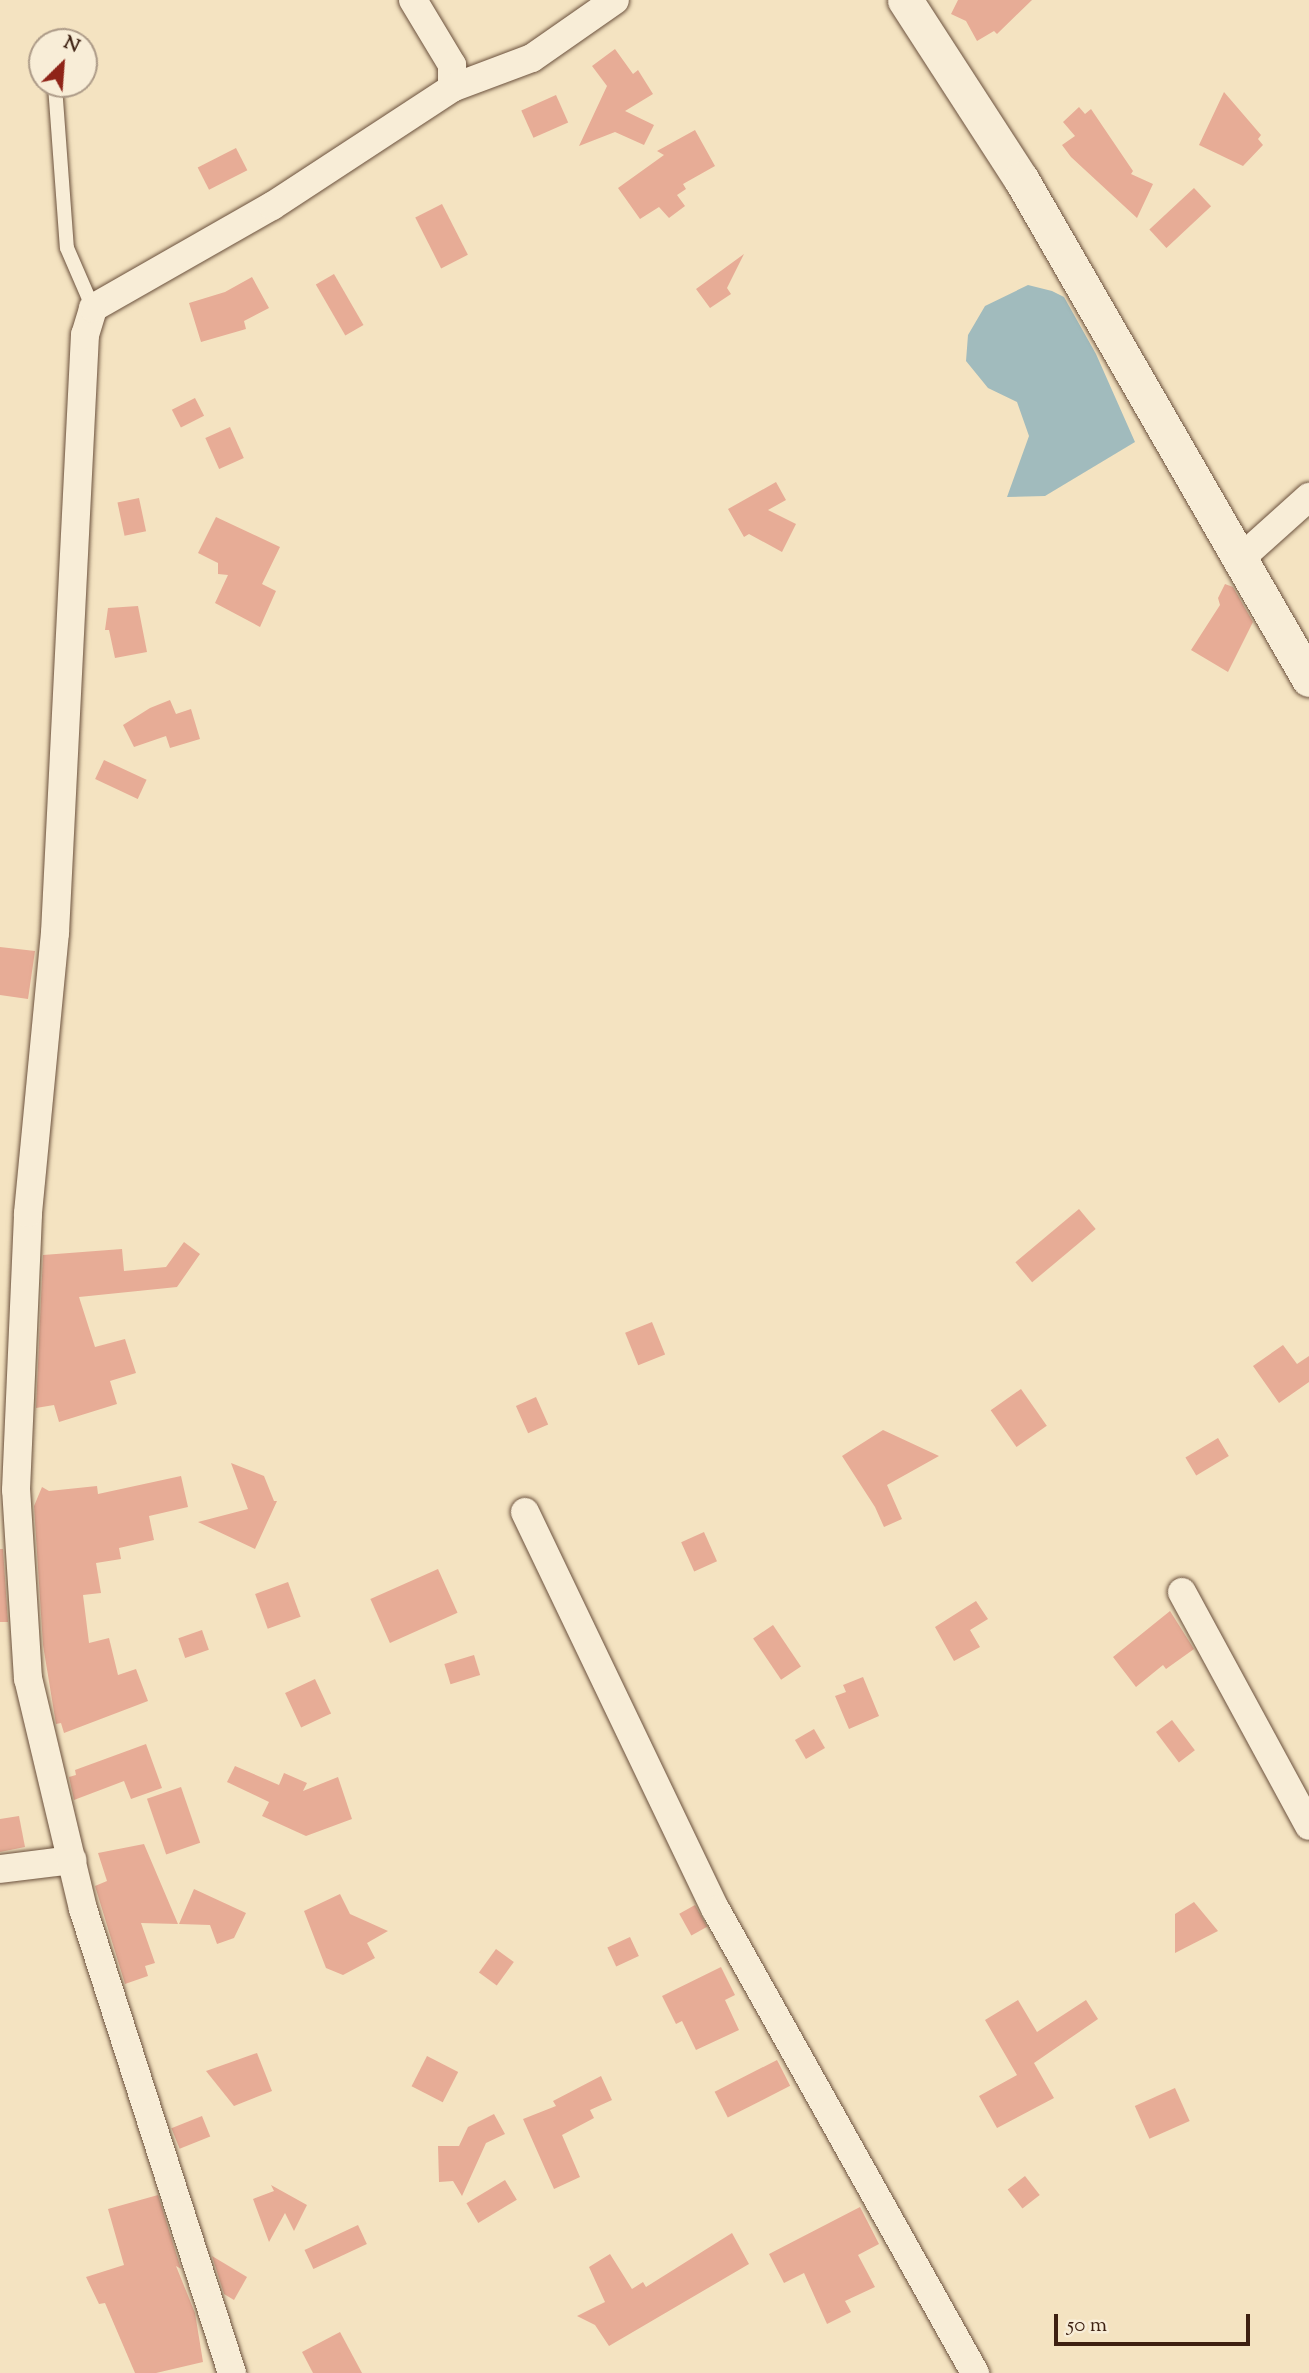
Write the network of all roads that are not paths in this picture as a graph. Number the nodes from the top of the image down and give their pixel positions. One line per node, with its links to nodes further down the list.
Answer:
1 (413, 0): 4 (street)
2 (615, 0): 4 (street)
3 (905, 0): 8 (street)
4 (453, 89): 6 (street)
5 (56, 98): 6 (lane)
6 (93, 308): 10 (street)
7 (1309, 497): 8 (street)
8 (1240, 559): 9 (street)
9 (1309, 679)
10 (8, 1490): 14 (street)
11 (525, 1512): 17 (street)
12 (1182, 1592): 13 (street)
13 (1309, 1826)
14 (72, 1860): 15 (street); 16 (street)
15 (0, 1869)
16 (232, 2373)
17 (975, 2373)

